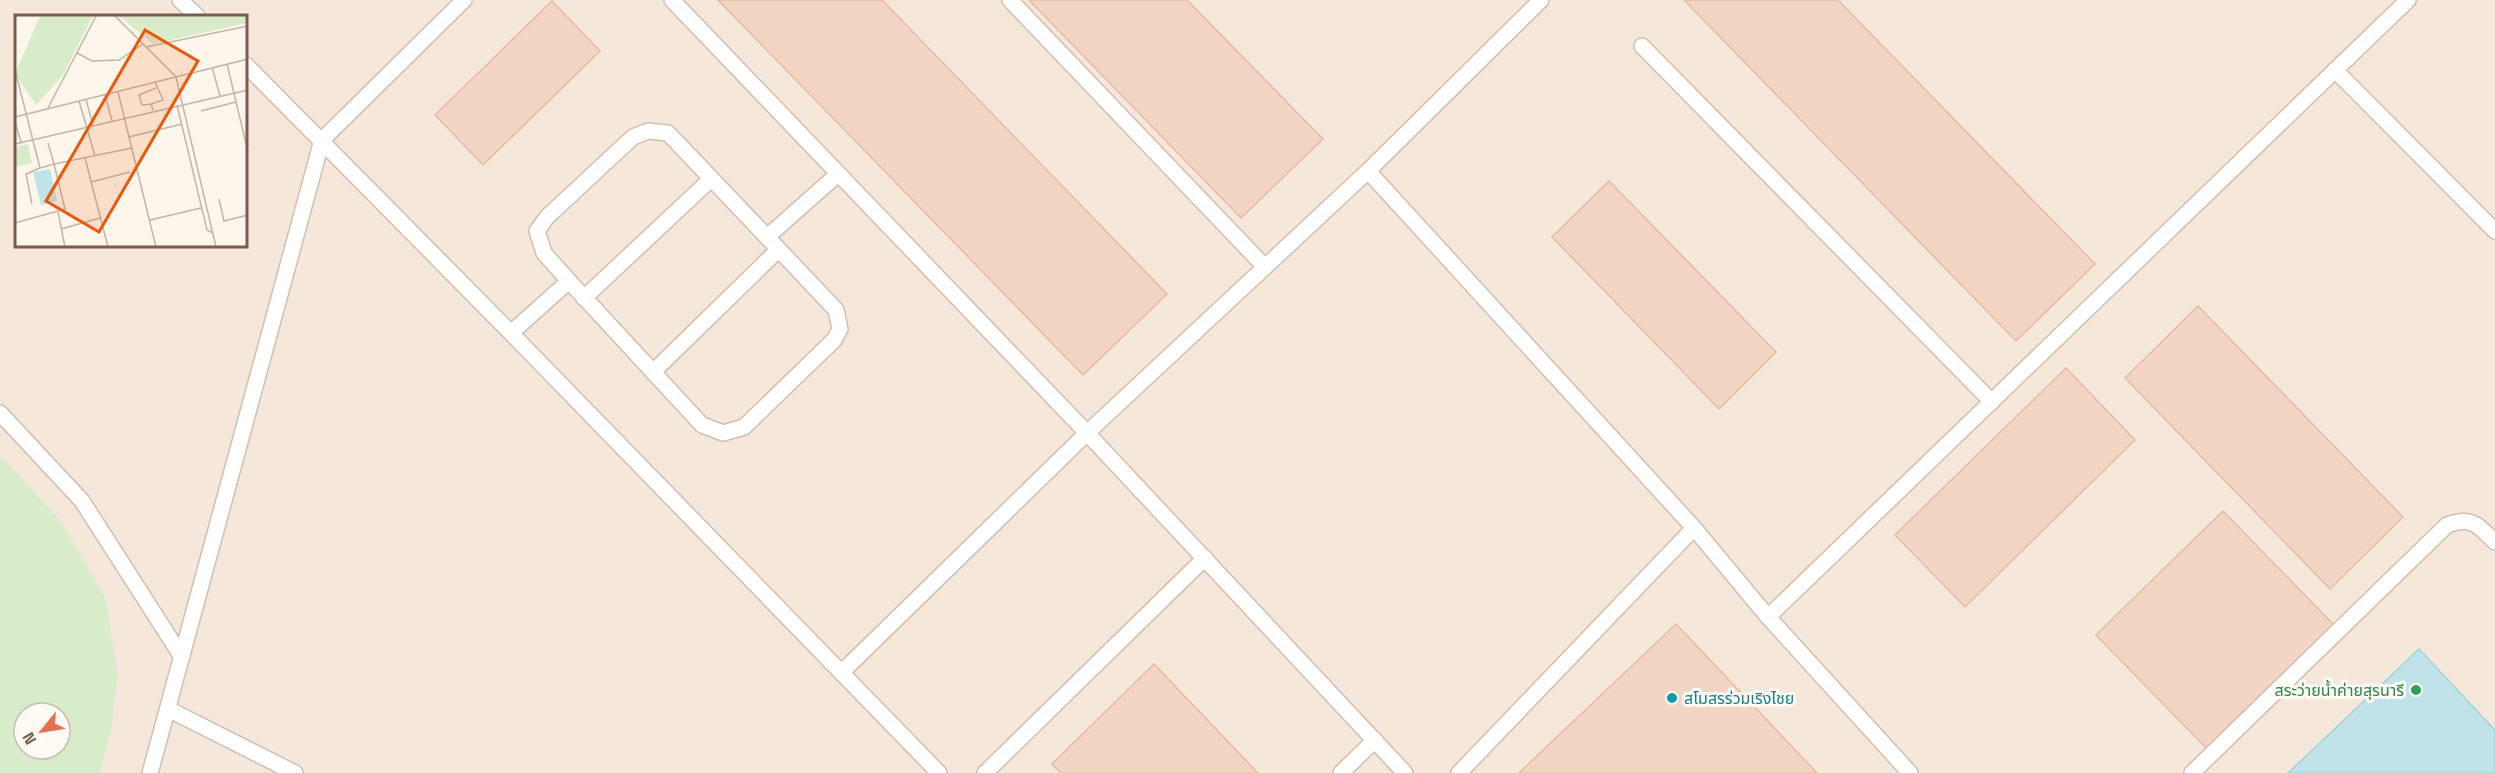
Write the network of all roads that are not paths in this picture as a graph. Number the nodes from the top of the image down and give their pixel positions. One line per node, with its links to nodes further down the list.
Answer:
1 (180, 0): 7 (lane)
2 (464, 0): 11 (lane)
3 (672, 0): 13 (lane)
4 (1010, 0): 18 (lane)
5 (1541, 0): 12 (lane)
6 (2408, 0): 10 (lane)
7 (196, 15)
8 (1642, 46): 23 (lane)
9 (248, 67): 11 (lane)
10 (2335, 70): 15 (lane); 23 (lane)
11 (322, 141): 21 (lane); 30 (lane)
12 (1368, 171): 18 (lane); 26 (lane)
13 (838, 174): 16 (lane); 25 (lane)
14 (711, 179): 16 (lane); 19 (lane); 20 (lane)
15 (2495, 231)
16 (767, 237): 17 (lane)
17 (778, 250): 22 (lane); 22 (lane)
18 (1265, 267): 25 (lane)
19 (569, 281): 20 (lane); 21 (lane)
20 (585, 298): 22 (lane)
21 (511, 333): 31 (lane)
22 (653, 372)
23 (1992, 402): 29 (lane)
24 (0, 413): 30 (lane)
25 (1087, 433): 28 (lane); 31 (lane)
26 (1694, 528): 29 (lane); 40 (lane)
27 (2495, 542): 42 (lane)
28 (1205, 558): 33 (lane); 37 (lane)
29 (1768, 617): 41 (lane)
30 (182, 657): 32 (lane)
31 (842, 672): 36 (lane)
32 (168, 709): 34 (lane); 35 (lane)
33 (1375, 740): 38 (lane); 39 (lane)
34 (150, 773)
35 (295, 773)
36 (939, 773)
37 (985, 773)
38 (1341, 773)
39 (1405, 773)
40 (1459, 773)
41 (1910, 773)
42 (2192, 773)

